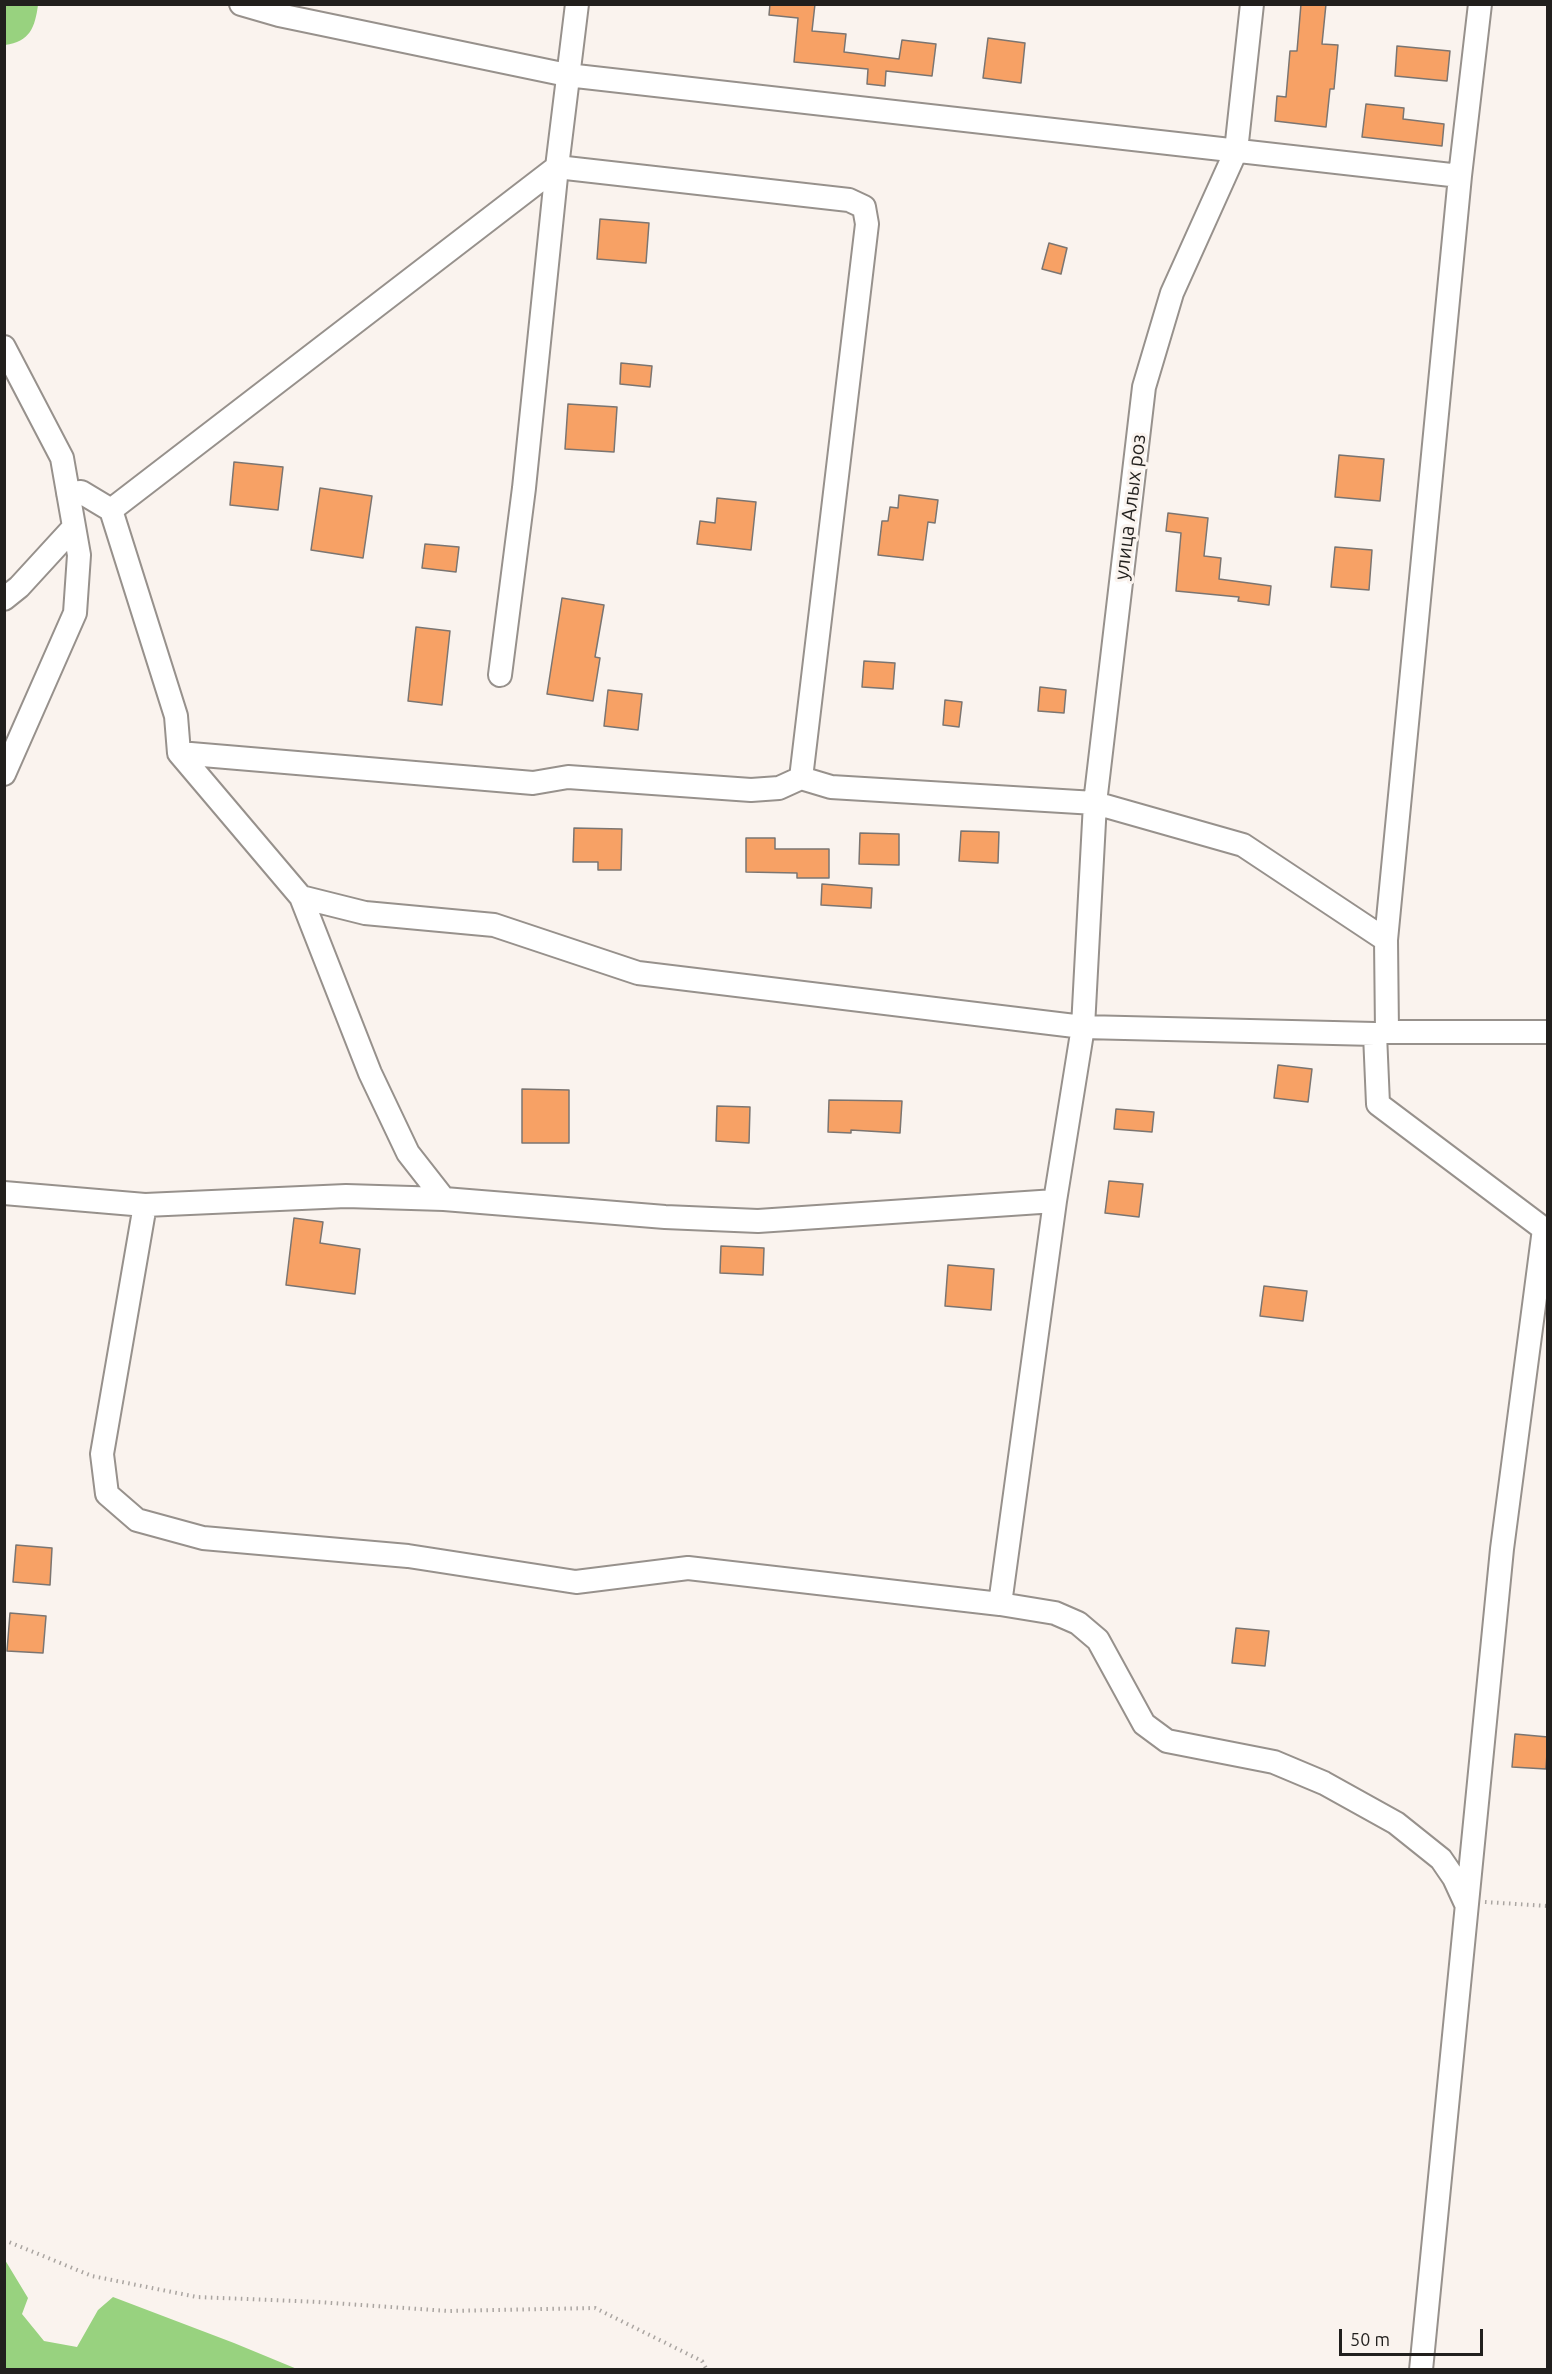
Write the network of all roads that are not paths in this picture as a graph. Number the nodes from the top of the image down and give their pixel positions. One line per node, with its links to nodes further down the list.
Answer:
1 (241, 4): 5 (street)
2 (577, 4): 5 (street)
3 (1252, 4): 6 (street, улица Алых роз)
4 (1480, 4): 8 (street)
5 (567, 75): 6 (street); 7 (street)
6 (1236, 151): 8 (street); 18 (street, улица Алых роз)
7 (557, 167): 11 (street); 14 (street); 17 (street)
8 (1460, 176): 20 (street)
9 (4, 346): 10 (street)
10 (68, 493): 11 (street); 12 (street)
11 (111, 510): 15 (street)
12 (74, 527): 13 (street); 16 (street)
13 (4, 599)
14 (500, 675)
15 (179, 753): 17 (street); 19 (street)
16 (4, 774)
17 (801, 778): 18 (street)
18 (1095, 803): 20 (street); 21 (street, улица Алых роз)
19 (301, 897): 21 (street); 25 (street)
20 (1386, 940): 23 (street)
21 (1083, 1027): 23 (street); 26 (street, улица Алых роз)
22 (1548, 1032): 23 (street)
23 (1381, 1033): 29 (street)
24 (4, 1192): 27 (street)
25 (444, 1199): 26 (street); 27 (street)
26 (1055, 1201): 28 (street, улица Алых роз)
27 (145, 1205): 28 (street)
28 (1000, 1604): 29 (street)
29 (1467, 1902): 30 (street)
30 (1421, 2370)

